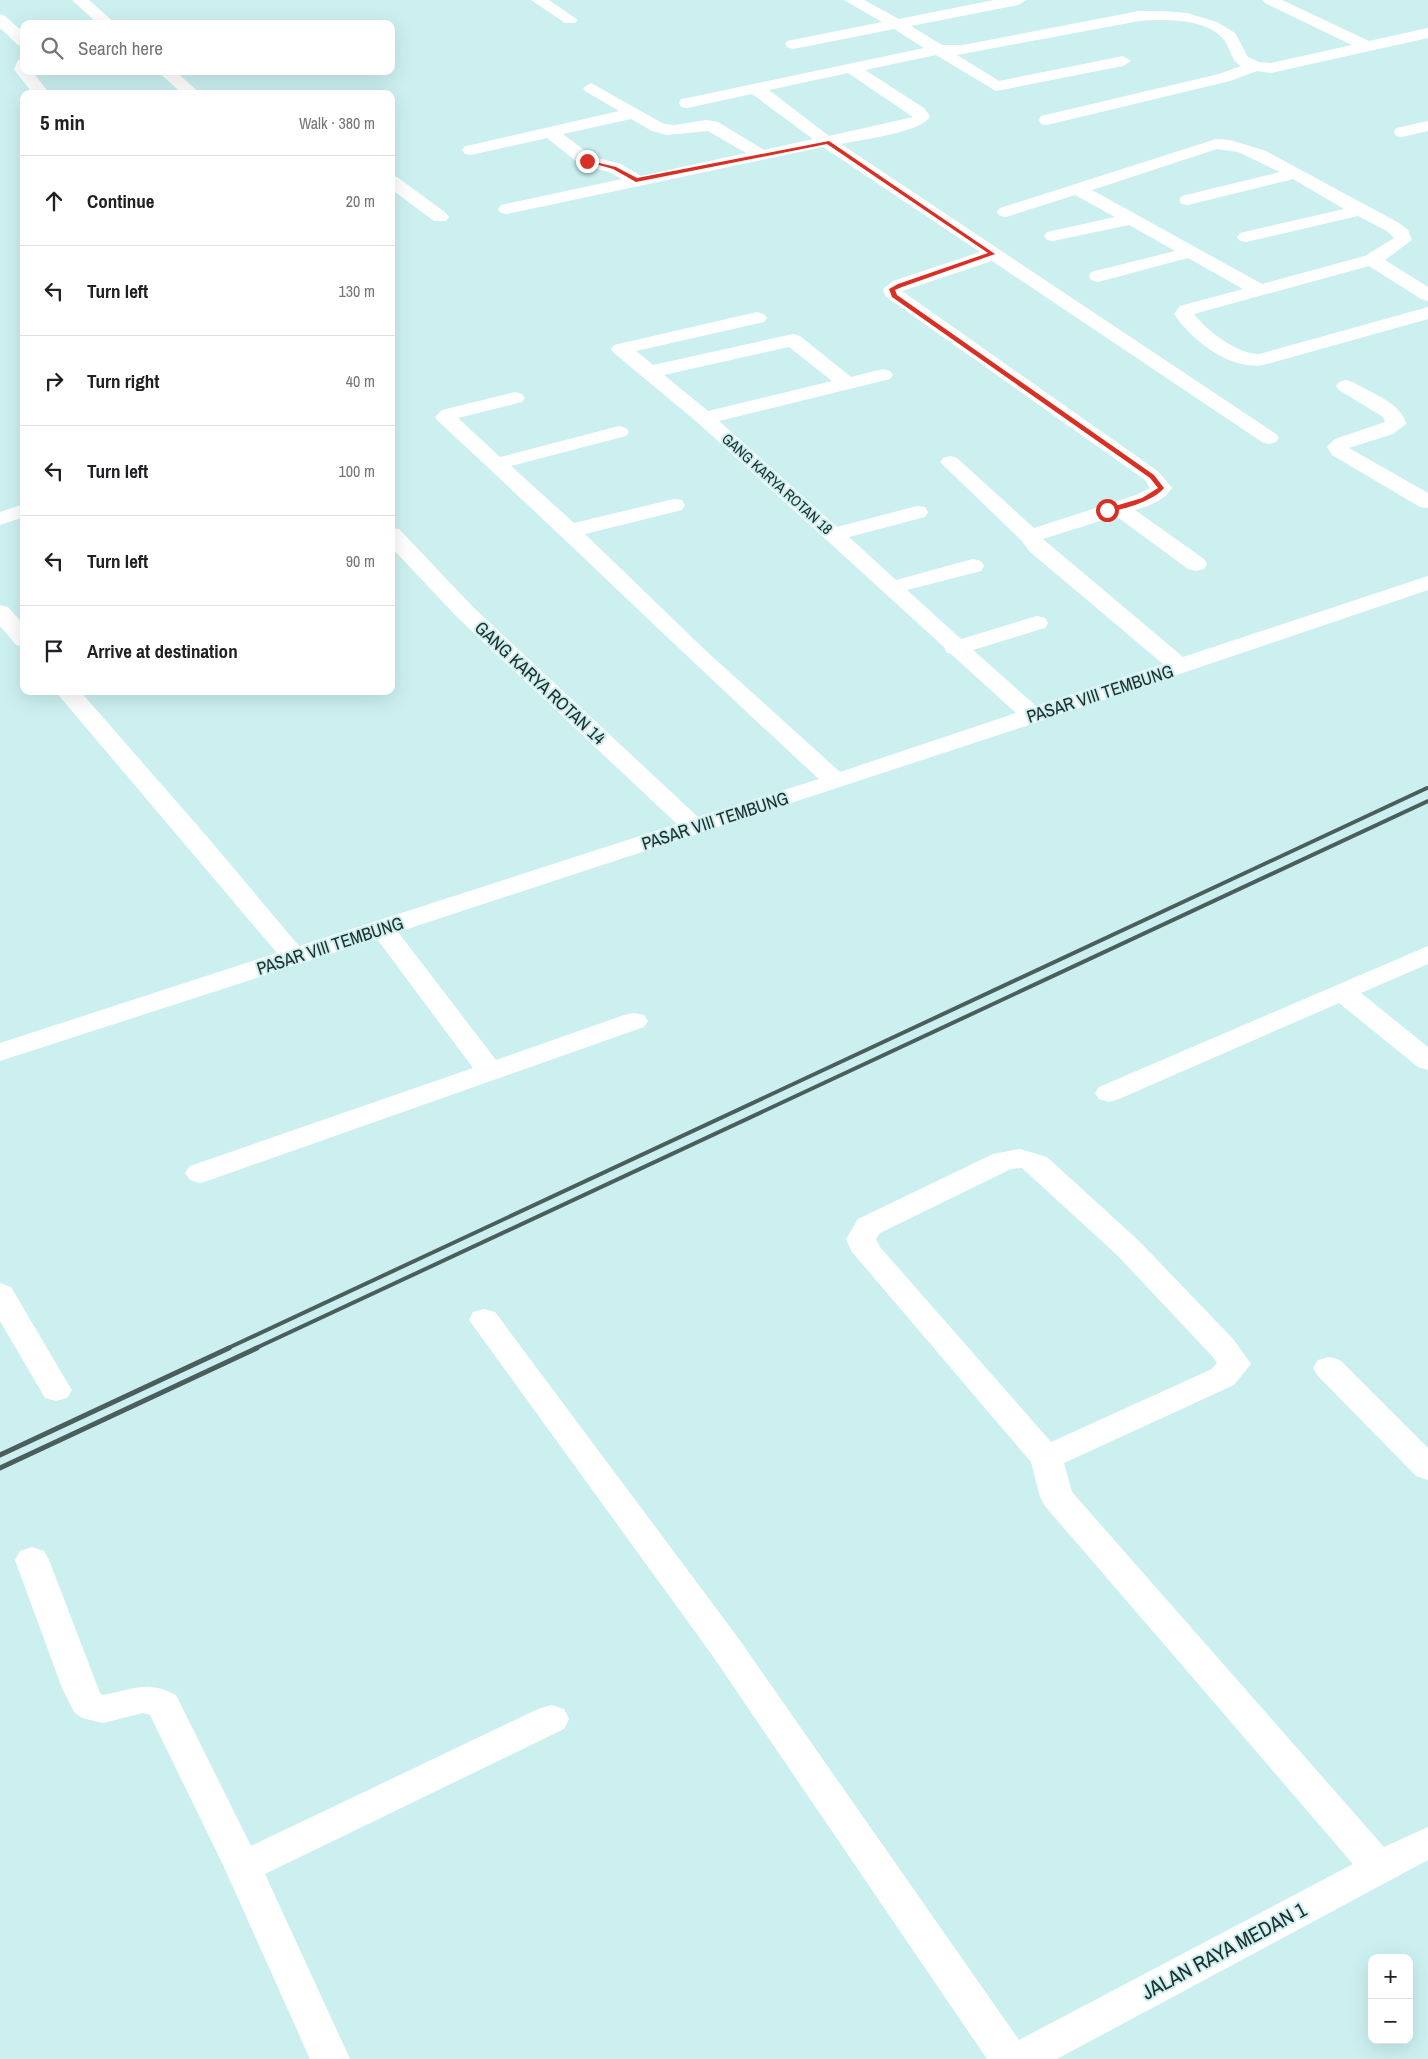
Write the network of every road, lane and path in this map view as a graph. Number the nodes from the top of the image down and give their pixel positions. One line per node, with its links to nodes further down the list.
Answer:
1 (80, 0): 12 (street)
2 (539, 0): 13 (street)
3 (852, 0): 14 (street)
4 (954, 0): 9 (street)
5 (1018, 0): 9 (street)
6 (1163, 0): 10 (street)
7 (1306, 0): 8 (street)
8 (1276, 3): 18 (street)
9 (971, 9): 14 (street)
10 (1170, 15): 19 (street); 21 (street)
11 (0, 20): 16 (street)
12 (103, 20)
13 (570, 20)
14 (896, 23): 17 (street); 19 (street)
15 (1428, 33): 18 (street)
16 (20, 38)
17 (793, 44)
18 (1368, 46): 21 (street)
19 (937, 50): 20 (street); 22 (street)
20 (1123, 61)
21 (1255, 66): 31 (street)
22 (851, 68): 26 (street); 35 (street)
23 (27, 75): 27 (street)
24 (170, 75): 28 (street)
25 (591, 88): 30 (street)
26 (756, 88): 29 (street); 35 (street)
27 (39, 90)
28 (187, 90)
29 (687, 103)
30 (634, 113): 34 (street); 37 (street)
31 (1047, 120)
32 (1428, 126): 33 (street)
33 (1402, 132)
34 (551, 133): 36 (street); 39 (street)
35 (827, 142): 37 (street); 51 (street)
36 (471, 150)
37 (759, 154): 39 (street)
38 (1296, 174): 41 (street); 42 (street); 44 (street)
39 (636, 180): 43 (street)
40 (395, 184): 46 (street)
41 (1079, 190): 45 (street); 47 (street)
42 (1188, 200)
43 (507, 209)
44 (1361, 210): 49 (street); 52 (street)
45 (1006, 212)
46 (440, 217)
47 (1132, 219): 48 (street); 50 (street)
48 (1053, 236)
49 (1246, 237)
50 (1191, 252): 53 (street); 54 (street)
51 (993, 254): 65 (street); 70 (street)
52 (1372, 260): 54 (street); 55 (street)
53 (1098, 276)
54 (1259, 290): 56 (street)
55 (1428, 295)
56 (1428, 313)
57 (757, 318): 58 (street, GANG KARYA ROTAN 18)
58 (649, 372): 60 (street); 63 (street, GANG KARYA ROTAN 18)
59 (883, 375): 60 (street)
60 (848, 384): 63 (street)
61 (1346, 386): 68 (street)
62 (515, 398): 67 (street)
63 (704, 418): 75 (street, GANG KARYA ROTAN 18)
64 (619, 432): 67 (street)
65 (1269, 438)
66 (950, 462): 76 (street)
67 (496, 464): 74 (street)
68 (1428, 502)
69 (674, 505): 74 (street)
70 (1118, 507): 76 (street); 78 (street)
71 (20, 512): 73 (street)
72 (917, 512): 75 (street)
73 (0, 519)
74 (570, 531): 89 (street)
75 (833, 535): 81 (street, GANG KARYA ROTAN 18)
76 (1030, 536): 86 (street)
77 (395, 538): 90 (street, GANG KARYA ROTAN 14)
78 (1196, 564)
79 (974, 566): 81 (street)
80 (1428, 584): 86 (street, PASAR VIII TEMBUNG)
81 (890, 588): 85 (street, GANG KARYA ROTAN 18)
82 (0, 612): 84 (street)
83 (1037, 623): 85 (street)
84 (20, 635)
85 (955, 648): 88 (street, GANG KARYA ROTAN 18)
86 (1181, 668): 88 (street, PASAR VIII TEMBUNG)
87 (71, 695): 93 (street)
88 (1033, 716): 89 (street, PASAR VIII TEMBUNG)
89 (836, 781): 90 (street, PASAR VIII TEMBUNG)
90 (694, 827): 91 (street, PASAR VIII TEMBUNG)
91 (382, 928): 93 (street, PASAR VIII TEMBUNG); 98 (street)
92 (1428, 954): 94 (street)
93 (294, 958): 96 (street, PASAR VIII TEMBUNG)
94 (1343, 992): 97 (street); 99 (street)
95 (634, 1020): 98 (street)
96 (0, 1052)
97 (1428, 1061)
98 (490, 1071): 100 (street)
99 (1109, 1093)
100 (200, 1173)
101 (0, 1294): 104 (street)
102 (484, 1320): 113 (street)
103 (1329, 1368): 106 (street)
104 (56, 1390)
105 (1046, 1458): 105 (street); 111 (street)
106 (1428, 1468)
107 (32, 1560): 110 (street)
108 (551, 1718): 110 (street)
109 (1428, 1842): 111 (street, JALAN RAYA MEDAN 1)
110 (243, 1867): 112 (street)
111 (1379, 1867): 114 (street, JALAN RAYA MEDAN 1)
112 (330, 2059)
113 (1010, 2059)
114 (1020, 2059)

